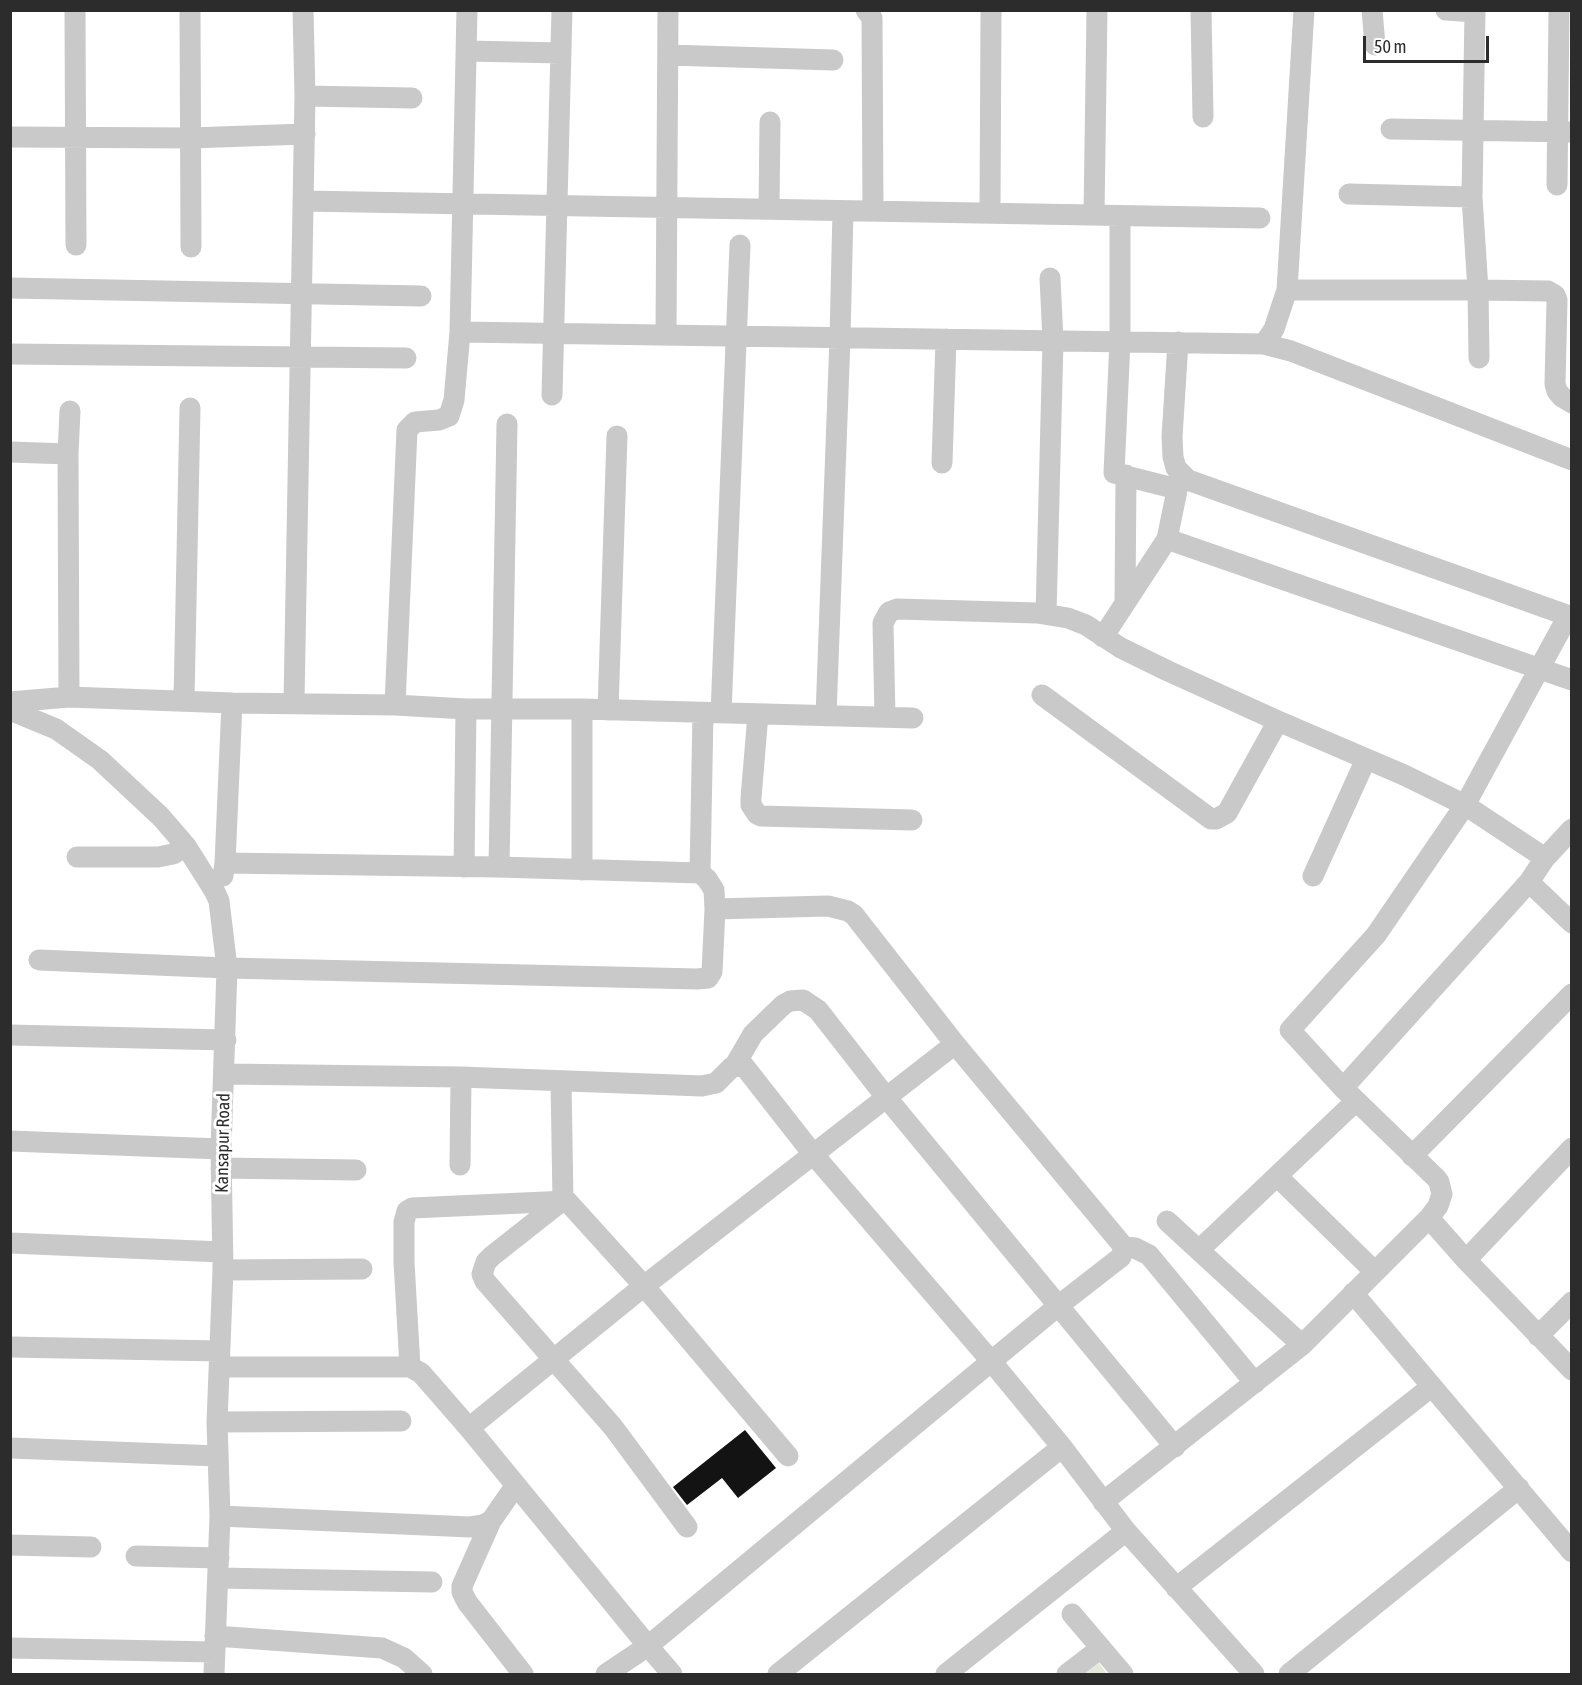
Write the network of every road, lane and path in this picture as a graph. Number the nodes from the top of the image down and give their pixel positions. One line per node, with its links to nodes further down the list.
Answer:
1 (75, 10): 30 (street)
2 (190, 10): 31 (street)
3 (303, 10): 21 (street)
4 (467, 10): 17 (street)
5 (562, 10): 18 (street)
6 (668, 10): 19 (street)
7 (866, 10): 41 (street)
8 (991, 10): 42 (street)
9 (1096, 10): 43 (street)
10 (1201, 10): 23 (street)
11 (1305, 10): 51 (street)
12 (1372, 10): 16 (street)
13 (1446, 10): 15 (street)
14 (1559, 10): 27 (street)
15 (1475, 11): 26 (street)
16 (1375, 45)
17 (468, 51): 18 (street); 36 (street)
18 (561, 53): 37 (street)
19 (668, 55): 20 (street); 38 (street)
20 (833, 60)
21 (305, 96): 22 (street); 28 (street)
22 (412, 98)
23 (1203, 117)
24 (770, 122): 39 (street)
25 (1391, 129): 26 (street)
26 (1474, 131): 27 (street); 34 (street)
27 (1565, 132): 32 (street)
28 (305, 134): 31 (street); 35 (street)
29 (10, 137): 30 (street)
30 (77, 137): 31 (street); 46 (street)
31 (190, 138): 48 (street)
32 (1557, 185)
33 (1349, 194): 34 (street)
34 (1472, 197): 52 (street)
35 (303, 201): 36 (street); 53 (street)
36 (464, 204): 37 (street); 55 (street)
37 (557, 206): 38 (street); 56 (street)
38 (667, 208): 39 (street); 57 (street)
39 (769, 209): 40 (street)
40 (843, 211): 41 (street); 59 (street)
41 (873, 211): 42 (street)
42 (990, 213): 43 (street)
43 (1094, 215): 44 (street)
44 (1120, 216): 45 (street); 62 (street)
45 (1260, 218)
46 (76, 245)
47 (740, 245): 58 (street)
48 (191, 247)
49 (1050, 278): 61 (street)
50 (10, 288): 53 (street)
51 (1287, 290): 52 (street); 64 (street)
52 (1478, 290): 68 (street); 70 (street)
53 (302, 294): 54 (street); 66 (street)
54 (421, 296)
55 (460, 332): 56 (street); 94 (street)
56 (553, 333): 57 (street); 69 (street)
57 (666, 335): 58 (street)
58 (736, 336): 59 (street); 100 (street)
59 (840, 338): 60 (street); 102 (street)
60 (946, 339): 61 (street); 78 (street)
61 (1053, 341): 62 (street); 83 (street)
62 (1120, 341): 63 (street); 79 (street)
63 (1178, 342): 64 (street); 80 (street)
64 (1264, 344): 77 (street)
65 (10, 354): 66 (street)
66 (301, 357): 67 (street); 92 (street)
67 (406, 358)
68 (1479, 358)
69 (552, 395)
70 (1572, 403)
71 (190, 408): 90 (street)
72 (70, 411): 76 (street)
73 (507, 424): 95 (street)
74 (617, 436): 99 (street)
75 (10, 452): 76 (street)
76 (68, 454): 89 (street)
77 (1572, 460)
78 (942, 463)
79 (1126, 475): 80 (street); 82 (street)
80 (1179, 481): 81 (street); 84 (street)
81 (1167, 539): 82 (street); 86 (street)
82 (1125, 603): 85 (street)
83 (1047, 614): 85 (street); 103 (street)
84 (1570, 617): 86 (street)
85 (1103, 637): 105 (street)
86 (1540, 668): 87 (street); 107 (street)
87 (1572, 680)
88 (1042, 695): 105 (street)
89 (69, 697): 90 (street); 91 (street)
90 (184, 700): 93 (street)
91 (10, 702)
92 (294, 702): 93 (street); 94 (street)
93 (232, 703): 113 (street)
94 (395, 705): 96 (street)
95 (503, 708): 96 (street); 97 (street); 115 (street)
96 (466, 709): 114 (street)
97 (582, 709): 99 (street); 116 (street)
98 (10, 710): 110 (street, Kansapur Road)
99 (608, 710): 100 (street)
100 (712, 713): 101 (street); 117 (street)
101 (758, 714): 102 (street); 108 (street)
102 (826, 716): 103 (street)
103 (885, 717): 104 (street)
104 (913, 718)
105 (1278, 722): 106 (street)
106 (1366, 759): 107 (street); 118 (street)
107 (1465, 805): 112 (street); 133 (street)
108 (912, 820)
109 (1572, 829): 112 (street)
110 (186, 846): 111 (street); 120 (street, Kansapur Road)
111 (77, 857)
112 (1545, 858): 119 (street)
113 (225, 863): 114 (street); 120 (street)
114 (464, 867): 115 (street)
115 (499, 867): 116 (street)
116 (582, 870): 117 (street)
117 (700, 873): 121 (street)
118 (1313, 876)
119 (1528, 882): 122 (street); 133 (street)
120 (215, 892): 124 (street, Kansapur Road)
121 (716, 909): 124 (street); 128 (street)
122 (1570, 919)
123 (39, 960): 124 (street)
124 (227, 968): 127 (street, Kansapur Road)
125 (1572, 994): 138 (street)
126 (10, 1035): 127 (street)
127 (226, 1040): 130 (street, Kansapur Road)
128 (955, 1044): 134 (street); 147 (street)
129 (735, 1065): 132 (street); 134 (street); 137 (street)
130 (225, 1074): 131 (street); 139 (street, Kansapur Road)
131 (461, 1077): 132 (street); 140 (street)
132 (561, 1082): 143 (street)
133 (1350, 1095): 138 (street); 142 (street)
134 (886, 1097): 137 (street); 156 (street)
135 (10, 1141): 139 (street)
136 (1572, 1148): 149 (street)
137 (813, 1154): 153 (street); 162 (street)
138 (1412, 1156): 144 (street)
139 (221, 1159): 141 (street); 150 (street, Kansapur Road)
140 (460, 1165)
141 (356, 1170)
142 (1277, 1176): 148 (street); 152 (street)
143 (563, 1200): 153 (street); 161 (street); 163 (street)
144 (1429, 1218): 149 (street); 152 (street)
145 (1167, 1221): 148 (street)
146 (10, 1243): 150 (street)
147 (1124, 1247): 156 (street); 165 (street)
148 (1198, 1250): 158 (street)
149 (1466, 1260): 157 (street)
150 (223, 1261): 151 (street); 160 (street, Kansapur Road)
151 (362, 1269)
152 (1375, 1272): 154 (street)
153 (644, 1286): 161 (street); 173 (street)
154 (1353, 1293): 158 (street); 166 (street)
155 (1572, 1302): 157 (street)
156 (1058, 1306): 162 (street); 171 (street)
157 (1538, 1336): 164 (street)
158 (1302, 1345): 165 (street)
159 (10, 1347): 160 (street)
160 (220, 1359): 163 (street); 168 (street, Kansapur Road)
161 (554, 1360): 169 (street); 180 (street)
162 (992, 1361): 170 (street); 191 (street)
163 (410, 1367): 169 (street)
164 (1572, 1370)
165 (1255, 1383): 171 (street)
166 (1431, 1388): 176 (street); 188 (street)
167 (401, 1421): 168 (street)
168 (217, 1422): 174 (street, Kansapur Road)
169 (469, 1428): 175 (street)
170 (1062, 1447): 177 (street); 199 (street)
171 (1174, 1447): 177 (street)
172 (10, 1448): 174 (street)
173 (788, 1455)
174 (218, 1456): 178 (street, Kansapur Road)
175 (516, 1485): 179 (street); 191 (street)
176 (1519, 1488): 184 (street); 204 (street)
177 (1103, 1502): 181 (street)
178 (220, 1515): 179 (street); 186 (street, Kansapur Road)
179 (491, 1521): 196 (street)
180 (687, 1527)
181 (1126, 1531): 188 (street); 200 (street)
182 (10, 1545): 183 (street)
183 (91, 1547)
184 (1572, 1552)
185 (136, 1556): 186 (street)
186 (219, 1568): 187 (street); 190 (street, Kansapur Road)
187 (432, 1582)
188 (1176, 1588): 203 (street)
189 (1072, 1614): 193 (street)
190 (215, 1644): 192 (street); 194 (street); 195 (street, Kansapur Road)
191 (648, 1646): 197 (street); 198 (street)
192 (10, 1648)
193 (1101, 1648): 201 (street); 202 (street)
194 (411, 1670)
195 (214, 1674)
196 (523, 1674)
197 (606, 1674)
198 (672, 1674)
199 (778, 1674)
200 (946, 1674)
201 (1067, 1674)
202 (1123, 1674)
203 (1254, 1674)
204 (1289, 1674)

